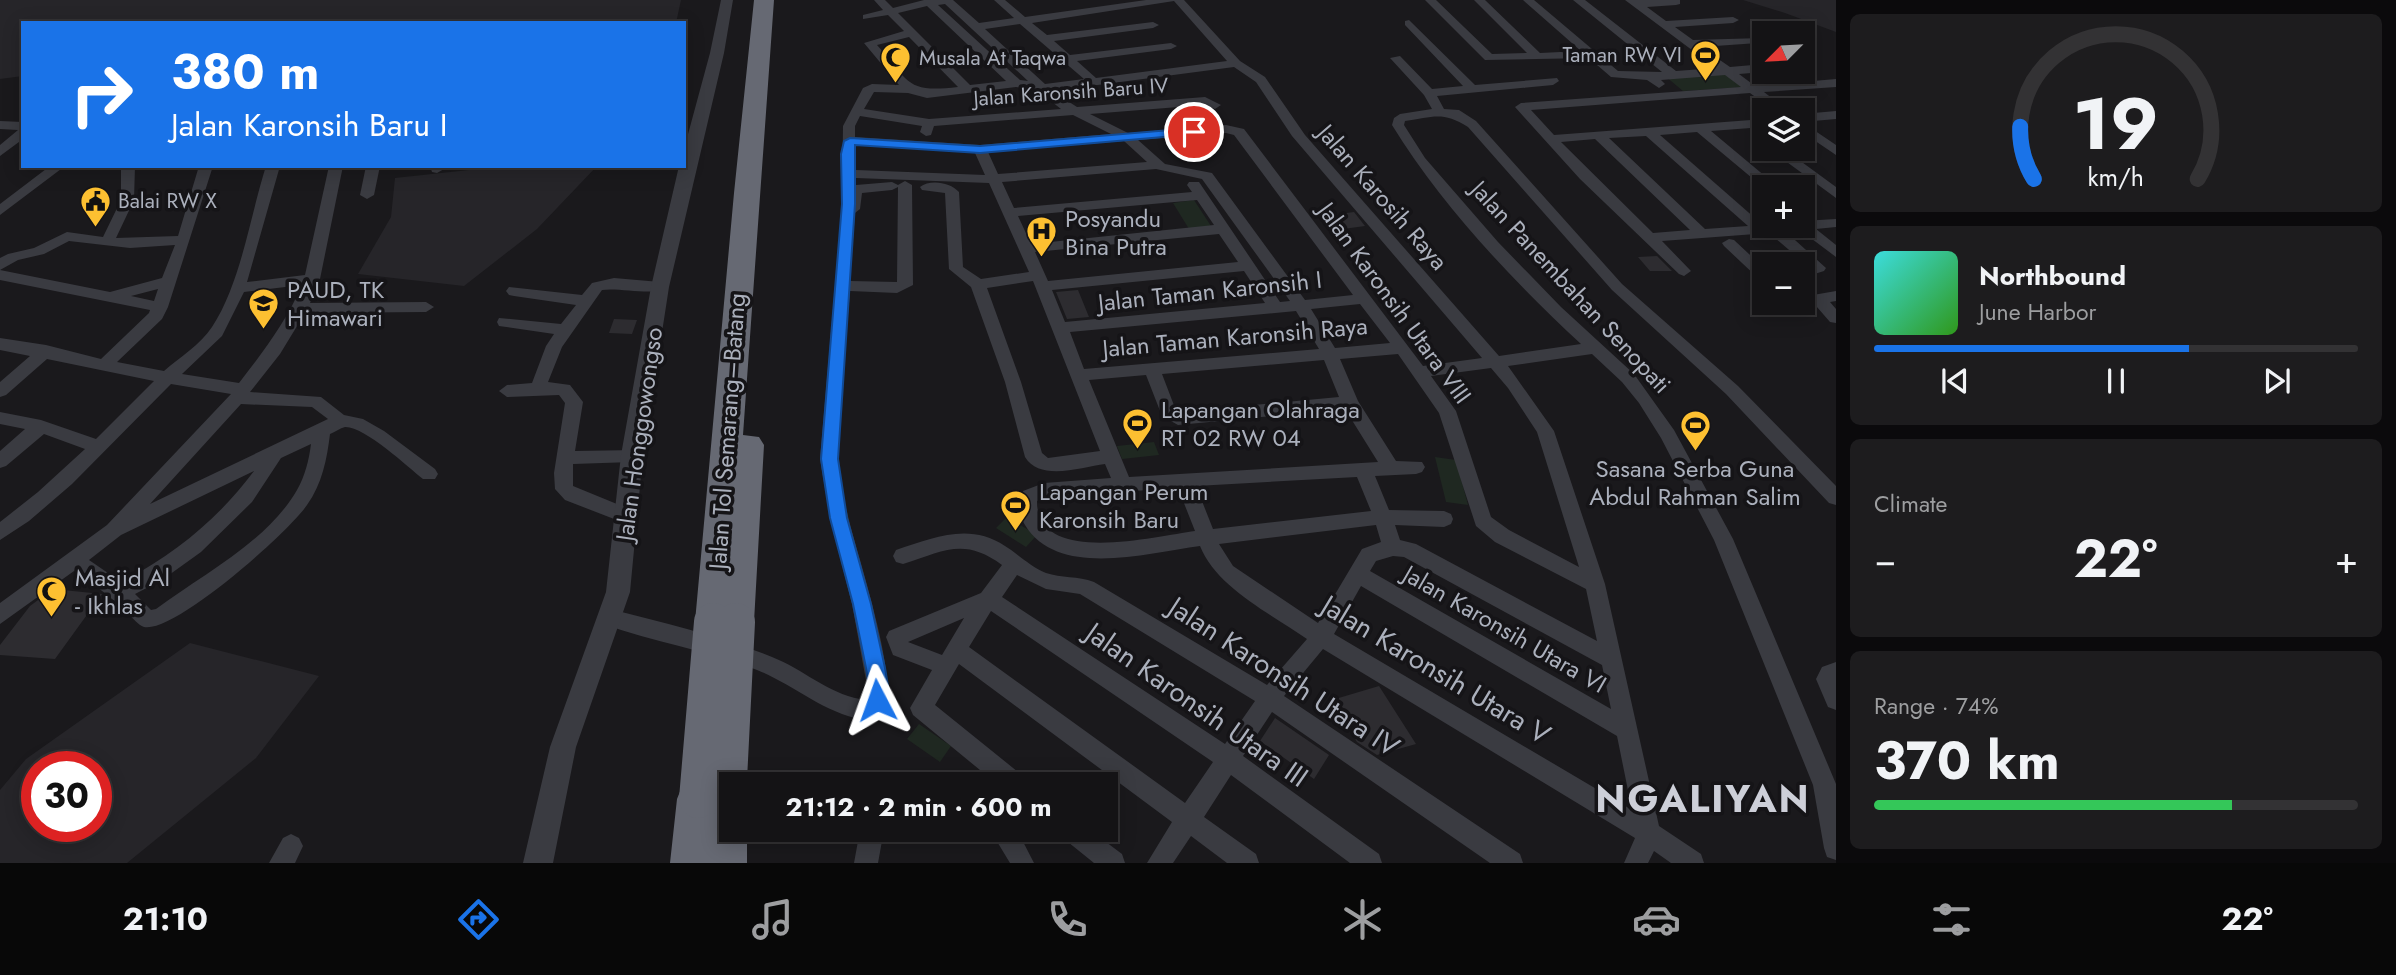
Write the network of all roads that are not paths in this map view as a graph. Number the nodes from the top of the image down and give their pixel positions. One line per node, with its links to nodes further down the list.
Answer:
1 (727, 0): 119 (street, Jalan Honggowongso)
2 (764, 0): 185 (highway, Jalan Tol Semarang–Batang)
3 (776, 0): 185 (highway, Jalan Tol Semarang–Batang)
4 (878, 0): 16 (street)
5 (999, 0): 18 (street)
6 (1169, 0): 13 (street)
7 (1178, 0): 33 (street, Jalan Karosih Raya)
8 (1430, 0): 29 (street)
9 (1479, 0): 29 (street)
10 (1528, 0): 28 (street)
11 (1578, 0): 37 (street)
12 (929, 2): 16 (street); 23 (street); 41 (street)
13 (1132, 2): 18 (street); 21 (street)
14 (1633, 2): 15 (street); 22 (street)
15 (1676, 2)
16 (890, 12): 17 (street); 24 (street)
17 (867, 17)
18 (1020, 19): 23 (street); 25 (street)
19 (1733, 20): 22 (street)
20 (1409, 23): 47 (street)
21 (1153, 25): 25 (street); 30 (street)
22 (1662, 25): 27 (street)
23 (977, 27): 44 (street)
24 (911, 33): 45 (street); 46 (street)
25 (1044, 39): 32 (street)
26 (1752, 40): 27 (street)
27 (1689, 44): 35 (street)
28 (1591, 54): 29 (street); 36 (street)
29 (1536, 55)
30 (1182, 57): 32 (street); 33 (street); 39 (street)
31 (1396, 58): 49 (street)
32 (1068, 59): 39 (street)
33 (1236, 63): 140 (street, Jalan Karosih Raya)
34 (1752, 69): 35 (street)
35 (1726, 71): 37 (street); 48 (street)
36 (1619, 75): 38 (street); 43 (street)
37 (1673, 75): 38 (street)
38 (1650, 77): 43 (street)
39 (1092, 80): 44 (street)
40 (1553, 81): 47 (street)
41 (1016, 83): 44 (street); 46 (street)
42 (1836, 83): 48 (street)
43 (1662, 87): 50 (street)
44 (1045, 88): 53 (street)
45 (909, 89): 46 (street); 54 (street)
46 (967, 89)
47 (1472, 89): 49 (street)
48 (1755, 92): 50 (street); 51 (street)
49 (1429, 93): 55 (street)
50 (1673, 95): 70 (street)
51 (1764, 98)
52 (1215, 105): 53 (street, Jalan Karonsih Baru IV)
53 (1075, 110): 58 (street, Jalan Karonsih Baru IV); 69 (street)
54 (856, 112): 58 (street, Jalan Karonsih Baru IV); 71 (street)
55 (1440, 112): 137 (street, Jalan Panembahan Senopati); 168 (street)
56 (1836, 115): 57 (street)
57 (1815, 117)
58 (929, 123): 72 (street)
59 (1752, 124): 61 (street)
60 (0, 125): 62 (street)
61 (1746, 125): 63 (street); 64 (street)
62 (21, 126)
63 (1700, 128): 65 (street); 86 (street)
64 (1752, 130)
65 (1651, 133): 67 (street); 94 (street)
66 (21, 134): 75 (street)
67 (1599, 136): 70 (street); 100 (street)
68 (1815, 136): 74 (street)
69 (1128, 138): 73 (street); 77 (street); 124 (street, Jalan Karonsih Utara VIII)
70 (1549, 139): 101 (street)
71 (850, 141): 72 (street); 84 (street)
72 (921, 146): 73 (street)
73 (980, 149): 87 (street)
74 (1836, 151)
75 (0, 152)
76 (1792, 161): 89 (street)
77 (1158, 165): 85 (street); 87 (street)
78 (57, 168): 92 (street)
79 (128, 168): 104 (street)
80 (205, 168): 103 (street)
81 (272, 168): 120 (street)
82 (336, 168): 114 (street)
83 (373, 168): 90 (street)
84 (847, 174): 87 (street); 118 (street)
85 (1185, 174): 91 (street); 126 (street)
86 (1757, 175)
87 (993, 179): 93 (street)
88 (905, 185): 117 (street); 118 (street); 118 (street)
89 (1836, 194)
90 (367, 195)
91 (1200, 195): 93 (street); 98 (street)
92 (0, 211)
93 (1009, 213): 106 (street)
94 (1752, 217)
95 (1815, 221): 96 (street)
96 (1836, 223)
97 (1815, 228): 108 (street)
98 (1222, 229): 106 (street); 111 (street)
99 (1752, 230): 100 (street)
100 (1701, 233): 101 (street)
101 (1650, 238): 112 (street)
102 (1778, 238): 107 (street)
103 (184, 240): 104 (street); 115 (street)
104 (107, 242): 109 (street)
105 (1729, 243): 110 (street)
106 (1024, 249): 116 (street)
107 (1797, 252)
108 (1836, 252)
109 (0, 265)
110 (1752, 265)
111 (1248, 266): 116 (street); 127 (street)
112 (1684, 271)
113 (0, 275): 123 (street)
114 (312, 279): 120 (street); 130 (street)
115 (169, 281): 123 (street); 128 (street)
116 (1039, 281): 117 (street); 133 (street)
117 (978, 284): 158 (street)
118 (844, 286): 184 (street)
119 (660, 287): 125 (street); 157 (street, Jalan Honggowongso)
120 (237, 288): 145 (street)
121 (514, 291): 125 (street)
122 (1836, 296): 131 (street)
123 (106, 297): 128 (street)
124 (1364, 299): 126 (street, Jalan Taman Karonsih I); 136 (street, Jalan Karonsih Utara VIII)
125 (586, 301): 134 (street)
126 (1300, 304): 127 (street, Jalan Taman Karonsih I); 139 (street)
127 (1276, 306): 133 (street, Jalan Taman Karonsih I)
128 (160, 307): 141 (street)
129 (426, 307): 130 (street)
130 (300, 308): 149 (street)
131 (1836, 318)
132 (505, 322): 134 (street)
133 (1060, 328): 144 (street)
134 (564, 330): 146 (street)
135 (0, 344): 138 (street)
136 (1398, 348): 139 (street, Jalan Taman Karonsih Raya); 143 (street, Jalan Karonsih Utara VIII); 153 (street, Jalan Taman Karonsih Raya)
137 (1596, 348): 140 (street); 201 (street, Jalan Panembahan Senopati)
138 (46, 351): 141 (street); 147 (street)
139 (1329, 352): 142 (street, Jalan Taman Karonsih Raya); 150 (street)
140 (1496, 363): 143 (street); 180 (street, Jalan Karosih Raya)
141 (104, 365): 145 (street)
142 (1151, 368): 144 (street, Jalan Taman Karonsih Raya); 150 (street)
143 (1420, 372): 153 (street, Jalan Karonsih Utara VIII)
144 (1080, 375): 158 (street)
145 (167, 378): 149 (street); 156 (street)
146 (538, 388): 148 (street); 160 (street)
147 (0, 391)
148 (507, 391)
149 (240, 394): 152 (street); 172 (street)
150 (1350, 402): 162 (street)
151 (0, 418): 154 (street)
152 (340, 422): 155 (street); 165 (street)
153 (1453, 425): 180 (street, Jalan Karonsih Utara VIII)
154 (41, 426): 156 (street); 161 (street)
155 (322, 431): 159 (street); 177 (street)
156 (97, 446): 173 (street)
157 (632, 455): 160 (street); 169 (street, Jalan Honggowongso)
158 (1112, 456): 167 (street)
159 (273, 457): 172 (street); 181 (street)
160 (565, 458): 169 (street)
161 (0, 461)
162 (1390, 467): 163 (street); 164 (street)
163 (1416, 467)
164 (1363, 469): 166 (street); 170 (street)
165 (429, 474)
166 (1184, 480): 167 (street); 174 (street, Jalan Karonsih Utara V)
167 (1122, 483): 174 (street)
168 (1836, 498)
169 (626, 516): 184 (street, Jalan Honggowongso)
170 (1383, 517): 171 (street); 174 (street); 175 (street)
171 (1444, 519)
172 (114, 530): 177 (street)
173 (0, 531)
174 (1207, 540): 186 (street, Jalan Karonsih Utara V)
175 (1393, 548): 179 (street); 188 (street)
176 (903, 556): 178 (street, Jalan Karonsih Utara IV)
177 (75, 561): 183 (street)
178 (1015, 563): 182 (street); 190 (street, Jalan Karonsih Utara IV)
179 (1358, 574): 186 (street); 192 (street, Jalan Karonsih Utara VI)
180 (1595, 584): 188 (street, Jalan Karosih Raya)
181 (132, 586)
182 (989, 598): 187 (street); 187 (street); 193 (street, Jalan Karonsih Utara III)
183 (0, 615)
184 (610, 618): 202 (street, Jalan Honggowongso)
185 (724, 622): 195 (highway, Jalan Tol Semarang–Batang, bridge)
186 (1321, 637): 190 (street); 197 (street, Jalan Karonsih Utara V)
187 (952, 659): 194 (street); 196 (street)
188 (1612, 660): 192 (street, Jalan Karosih Raya)
189 (1836, 672): 191 (street)
190 (1269, 698): 193 (street); 211 (street, Jalan Karonsih Utara IV)
191 (1836, 700)
192 (1625, 729): 197 (street, Jalan Karosih Raya)
193 (1227, 759): 196 (street); 210 (street, Jalan Karonsih Utara III)
194 (1000, 772)
195 (712, 799): 203 (highway, Jalan Tol Semarang–Batang); 204 (highway, Jalan Tol Semarang–Batang)
196 (1187, 817): 208 (street); 209 (street)
197 (1649, 834): 212 (street); 213 (street, Jalan Karonsih Utara V)
198 (870, 842): 205 (street)
199 (1012, 842): 206 (street)
200 (1086, 842): 207 (street)
201 (1836, 848)
202 (538, 863)
203 (692, 863)
204 (725, 863)
205 (866, 863)
206 (1022, 863)
207 (1113, 863)
208 (1159, 863)
209 (1247, 863)
210 (1370, 863)
211 (1511, 863)
212 (1636, 863)
213 (1692, 863)

